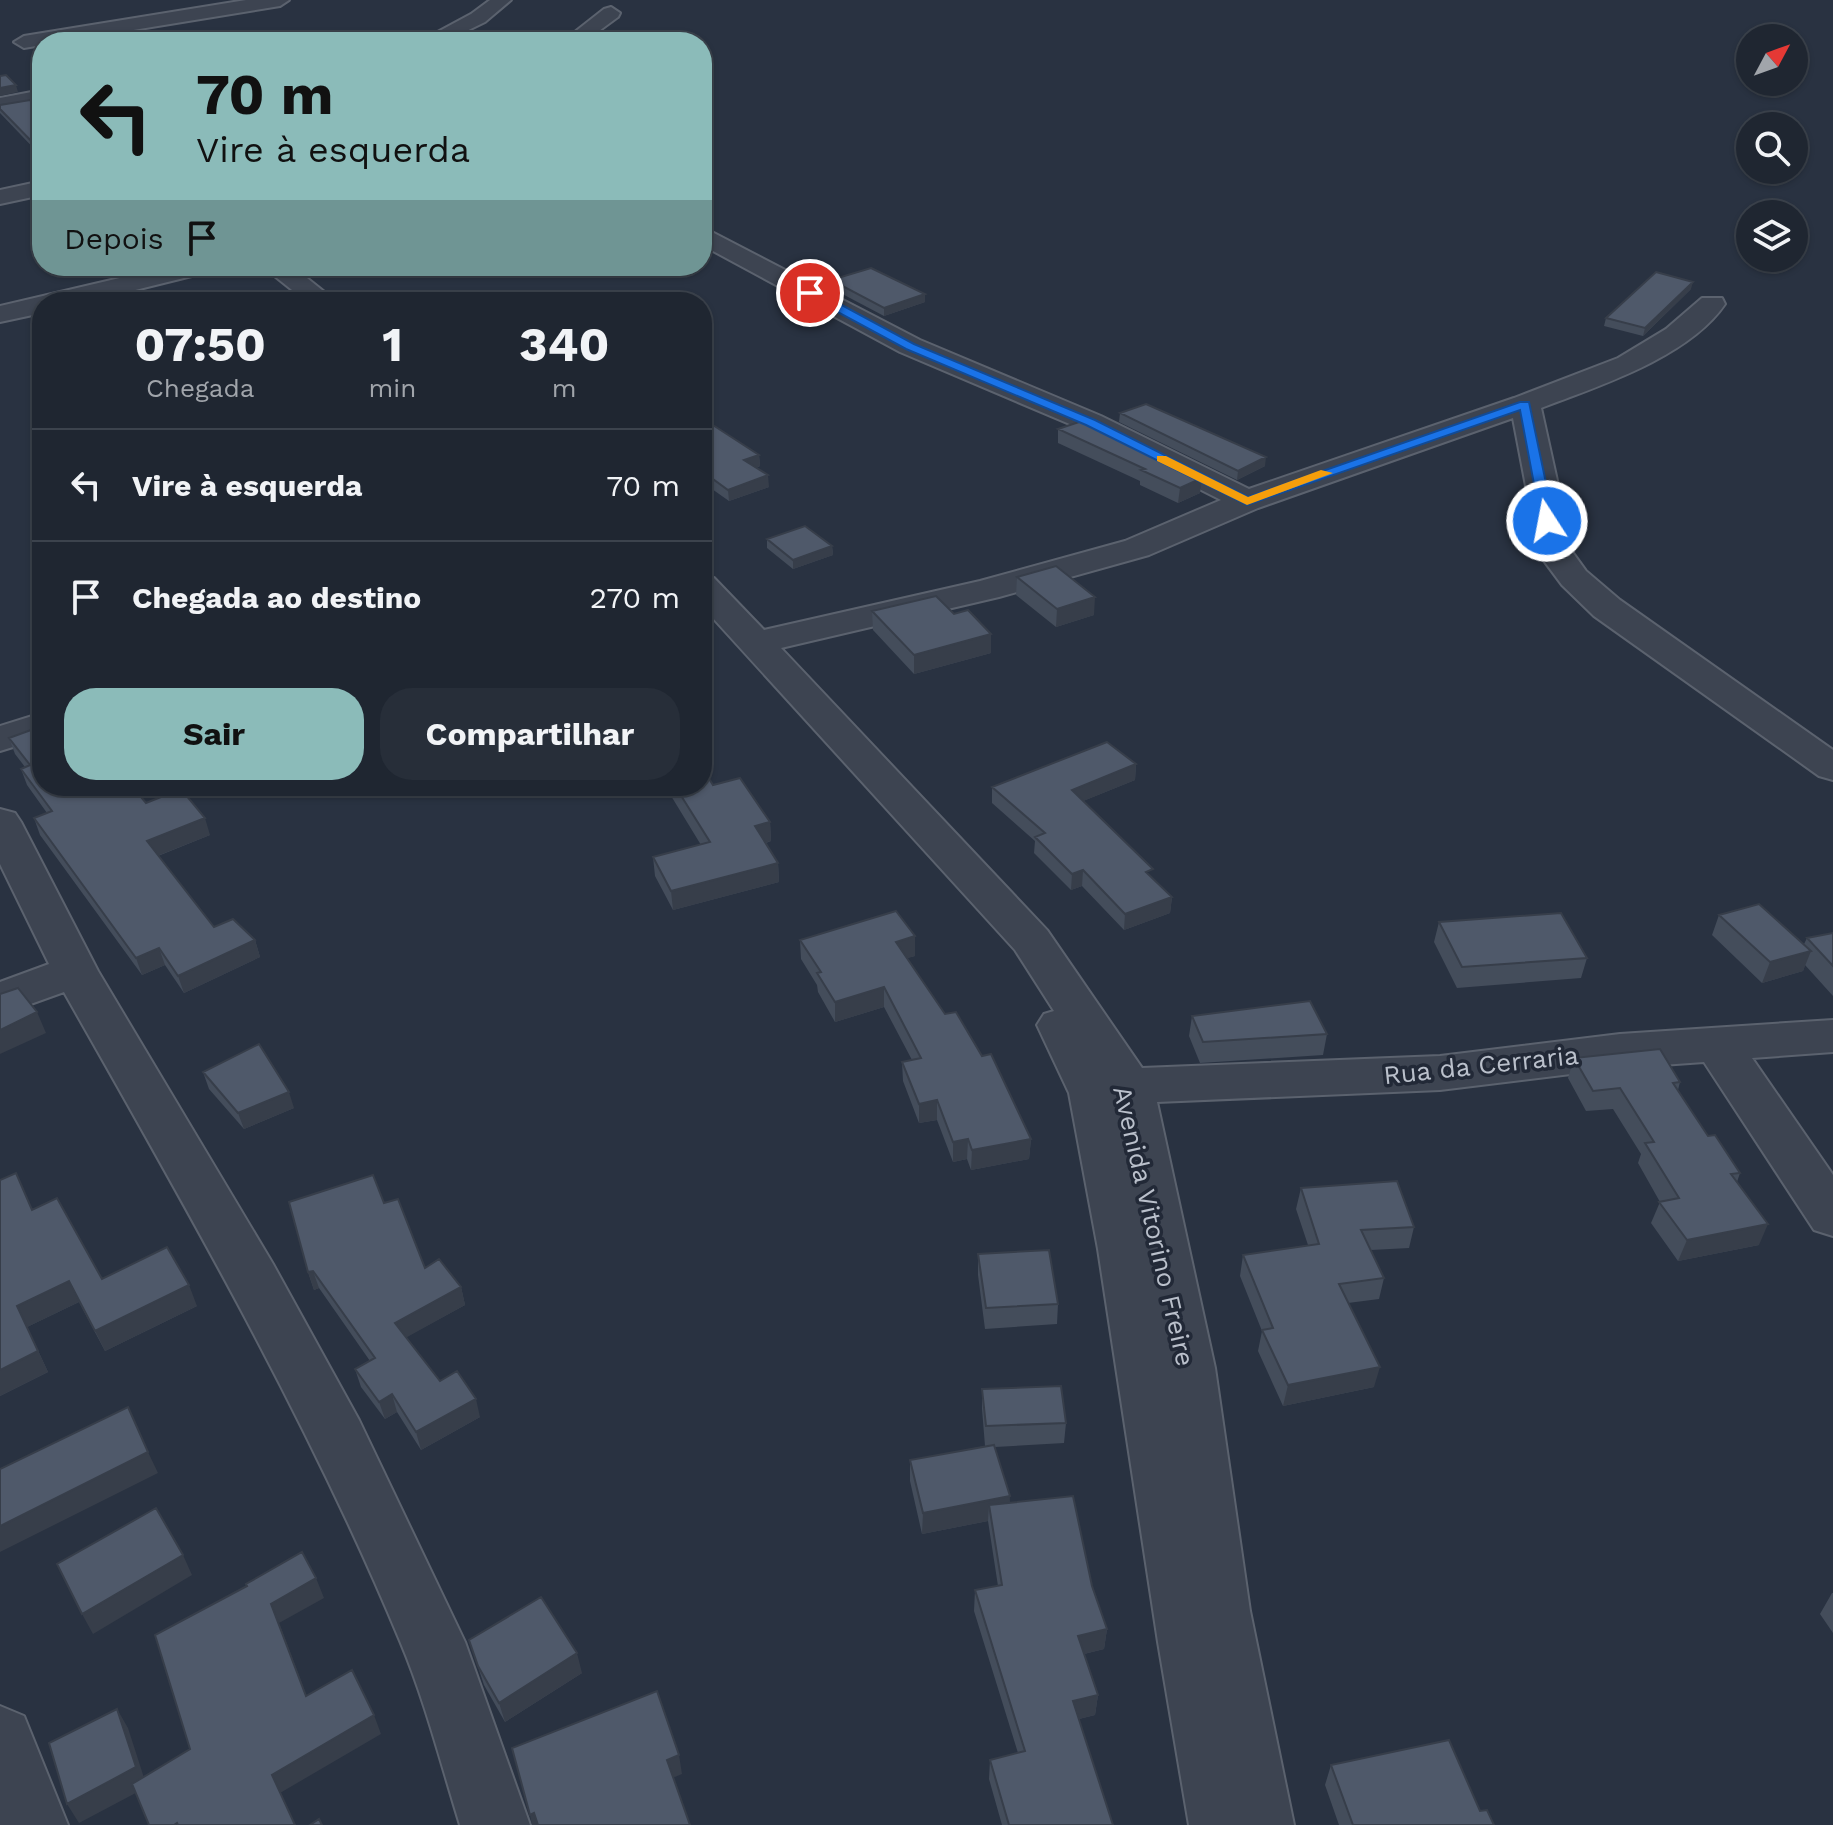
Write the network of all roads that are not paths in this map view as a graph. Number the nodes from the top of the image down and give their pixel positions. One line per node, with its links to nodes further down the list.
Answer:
1 (280, 0): 5 (street)
2 (502, 0): 6 (street)
3 (611, 13): 7 (street)
4 (7, 28): 8 (street)
5 (121, 32)
6 (449, 32)
7 (585, 32)
8 (27, 51)
9 (32, 98): 10 (street)
10 (0, 104)
11 (32, 190): 12 (street)
12 (0, 197)
13 (712, 240): 22 (street)
14 (162, 276): 16 (street)
15 (289, 276): 17 (street)
16 (95, 292)
17 (310, 292)
18 (1712, 304): 21 (street)
19 (32, 307): 20 (street)
20 (0, 314)
21 (1525, 404): 22 (street); 28 (street)
22 (1247, 501): 25 (street)
23 (712, 596): 25 (street, Avenida Vitorino Freire)
24 (712, 631): 39 (street, Avenida Vitorino Freire)
25 (755, 643): 34 (street, Avenida Vitorino Freire)
26 (32, 728): 27 (street)
27 (0, 739)
28 (1833, 768)
29 (0, 822): 30 (street)
30 (75, 971): 31 (street); 38 (street)
31 (0, 999)
32 (1833, 1036): 33 (street, Rua da Cerraria)
33 (1717, 1044): 34 (street, Rua da Cerraria); 35 (street)
34 (1129, 1086): 40 (street, Avenida Vitorino Freire)
35 (1833, 1216)
36 (0, 1739): 37 (street)
37 (33, 1825)
38 (495, 1825)
39 (1224, 1825)
40 (1259, 1825)

